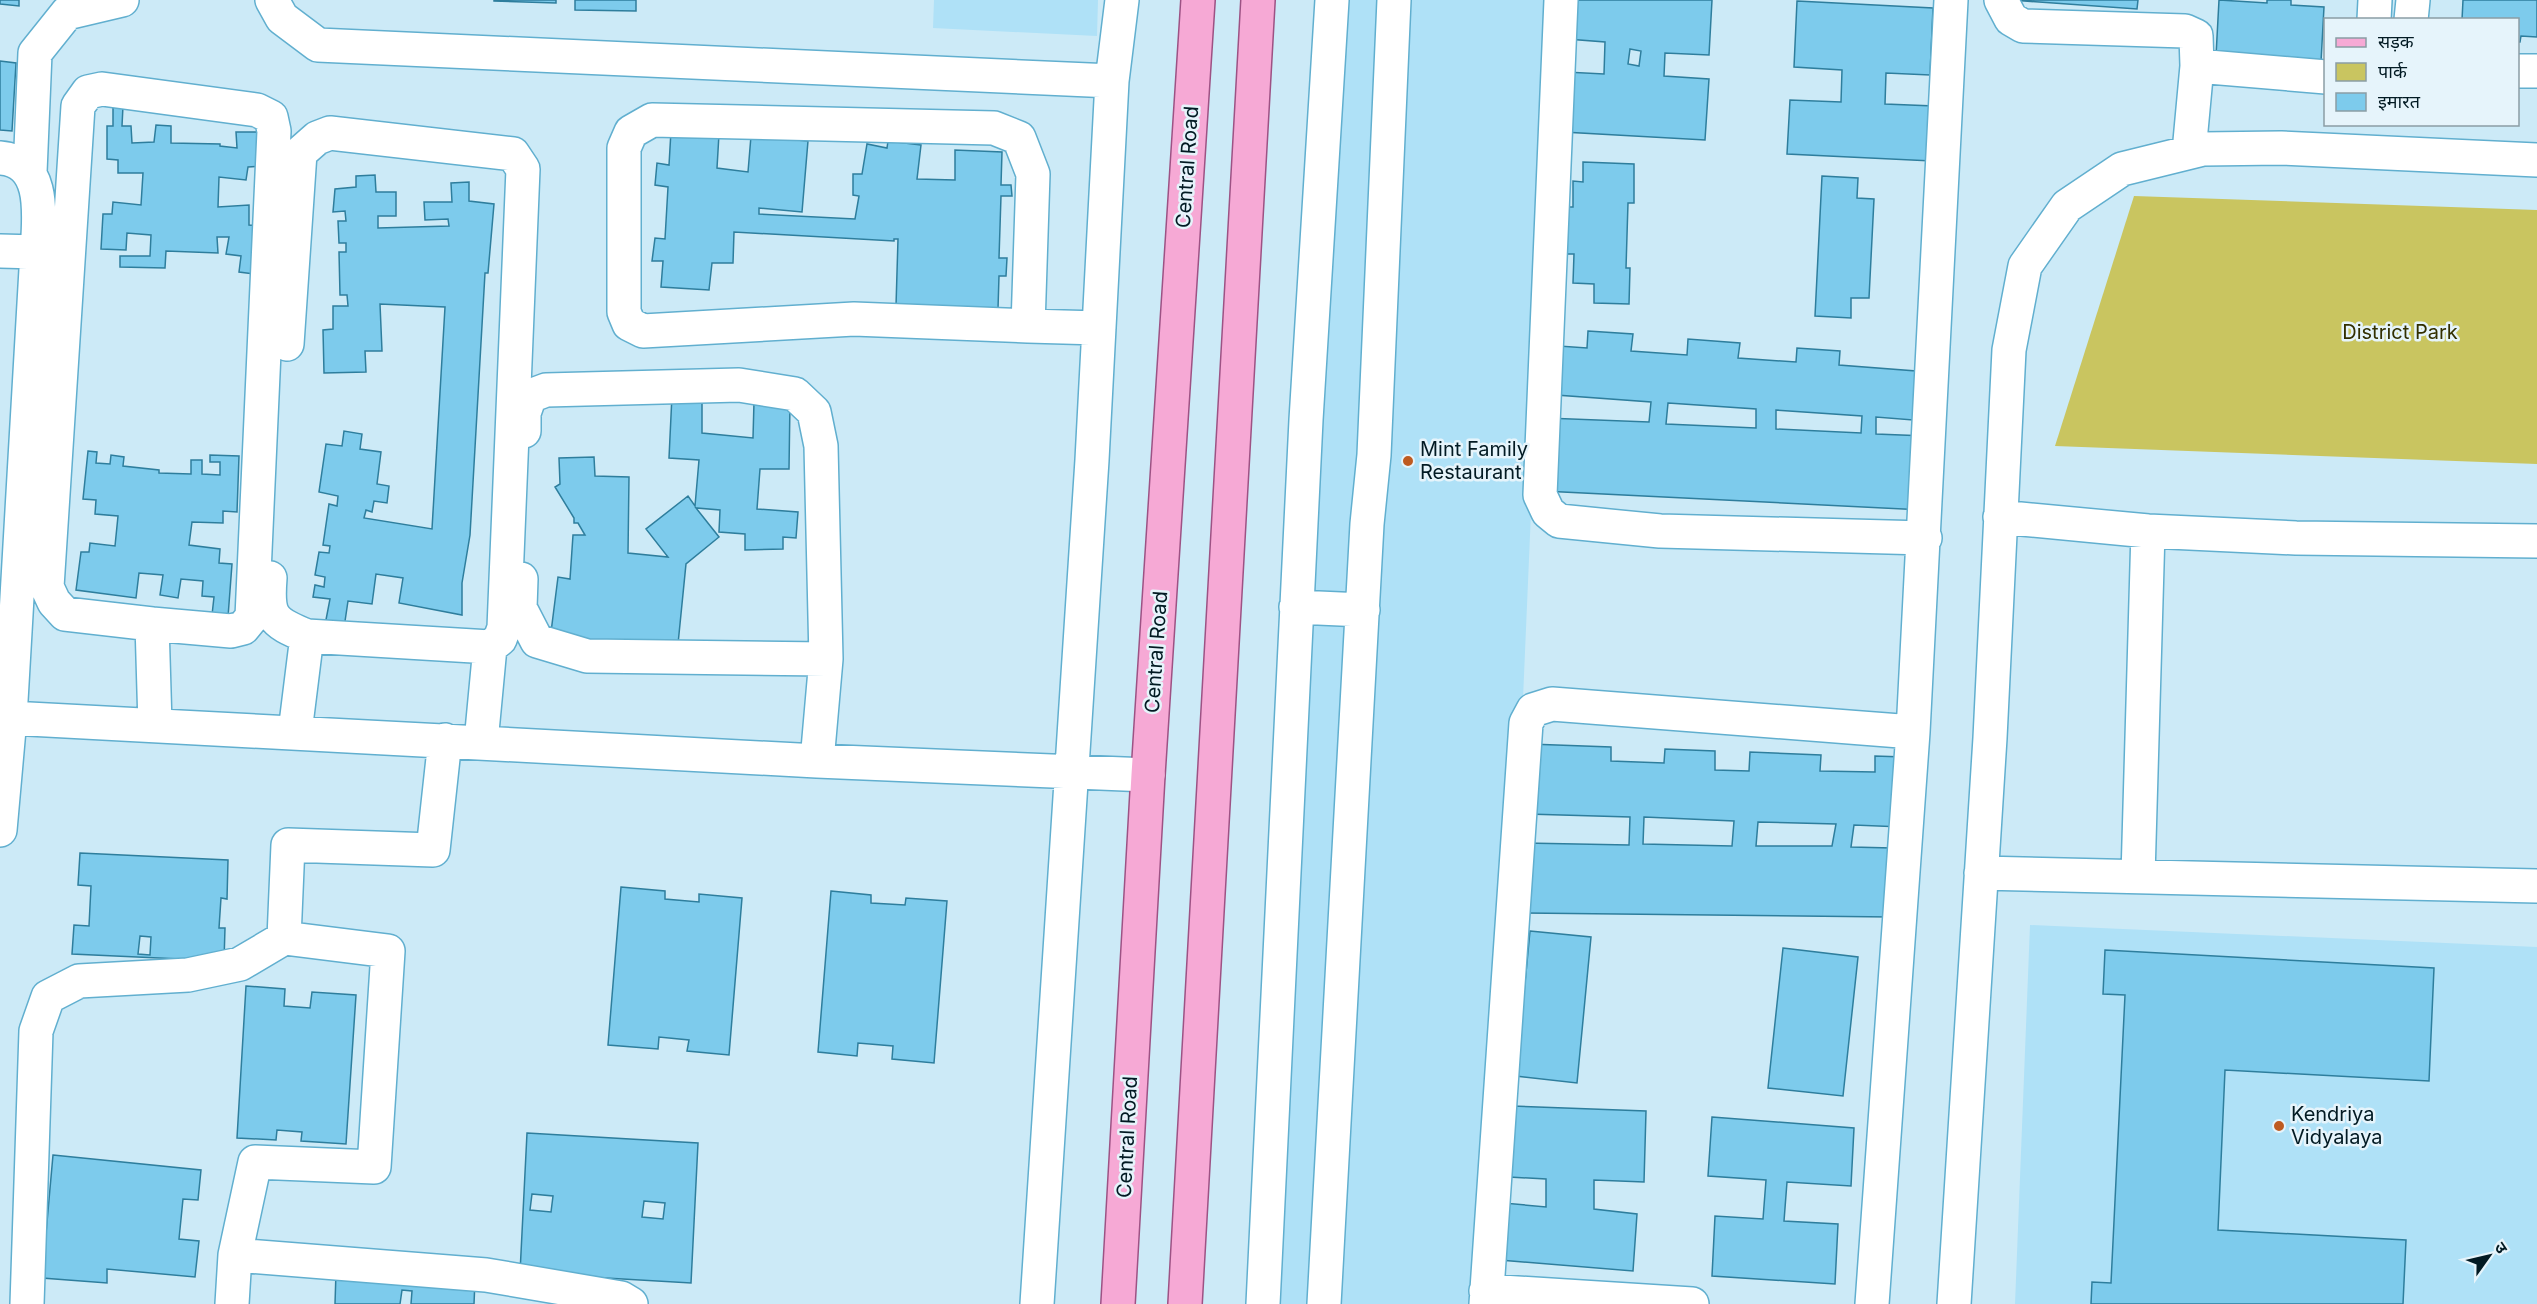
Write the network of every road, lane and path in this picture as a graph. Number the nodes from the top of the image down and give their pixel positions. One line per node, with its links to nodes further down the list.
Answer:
1 (122, 0): 23 (street)
2 (272, 0): 19 (street)
3 (1122, 0): 19 (street)
4 (1198, 0): 46 (main road, Central Road)
5 (1258, 0): 59 (main road)
6 (1332, 0): 32 (street)
7 (1394, 0): 33 (street)
8 (1561, 0): 30 (street)
9 (1951, 0): 30 (street)
10 (2001, 0): 15 (street)
11 (2375, 0): 13 (street)
12 (2413, 0): 14 (street)
13 (2374, 18)
14 (2411, 18)
15 (2197, 66): 18 (street); 20 (street)
16 (2519, 70): 17 (street)
17 (2537, 71)
18 (2324, 77)
19 (1112, 81): 27 (street)
20 (2190, 152): 22 (street); 28 (street)
21 (0, 158): 23 (street)
22 (2537, 160)
23 (30, 172): 25 (street)
24 (0, 251): 25 (street)
25 (37, 252): 38 (street)
26 (1028, 326): 26 (street); 27 (street)
27 (1100, 328): 45 (street)
28 (2000, 517): 29 (street); 48 (street)
29 (2148, 531): 31 (street); 49 (street)
30 (1924, 538): 41 (street)
31 (2537, 541)
32 (1296, 607): 33 (street); 60 (street)
33 (1363, 610): 61 (street)
34 (152, 624): 34 (street); 39 (street)
35 (307, 636): 36 (street); 36 (street); 40 (street)
36 (490, 647): 43 (street)
37 (826, 659): 37 (street); 44 (street)
38 (10, 718): 39 (street); 47 (street)
39 (156, 725): 40 (street)
40 (295, 732): 42 (street)
41 (1913, 732): 53 (street); 63 (street)
42 (445, 740): 43 (street); 51 (street)
43 (481, 741): 44 (street)
44 (817, 761): 45 (street)
45 (1072, 770): 46 (street); 57 (street)
46 (1148, 775): 58 (main road, Central Road)
47 (0, 830)
48 (1981, 873): 49 (street); 64 (street)
49 (2138, 876): 50 (street)
50 (2537, 886)
51 (284, 938): 52 (street); 54 (street)
52 (235, 1255): 55 (street); 56 (street)
53 (1486, 1297): 62 (street)
54 (27, 1304)
55 (232, 1304)
56 (631, 1304)
57 (1037, 1304)
58 (1118, 1304)
59 (1185, 1304)
60 (1263, 1304)
61 (1324, 1304)
62 (1692, 1304)
63 (1872, 1304)
64 (1954, 1304)

